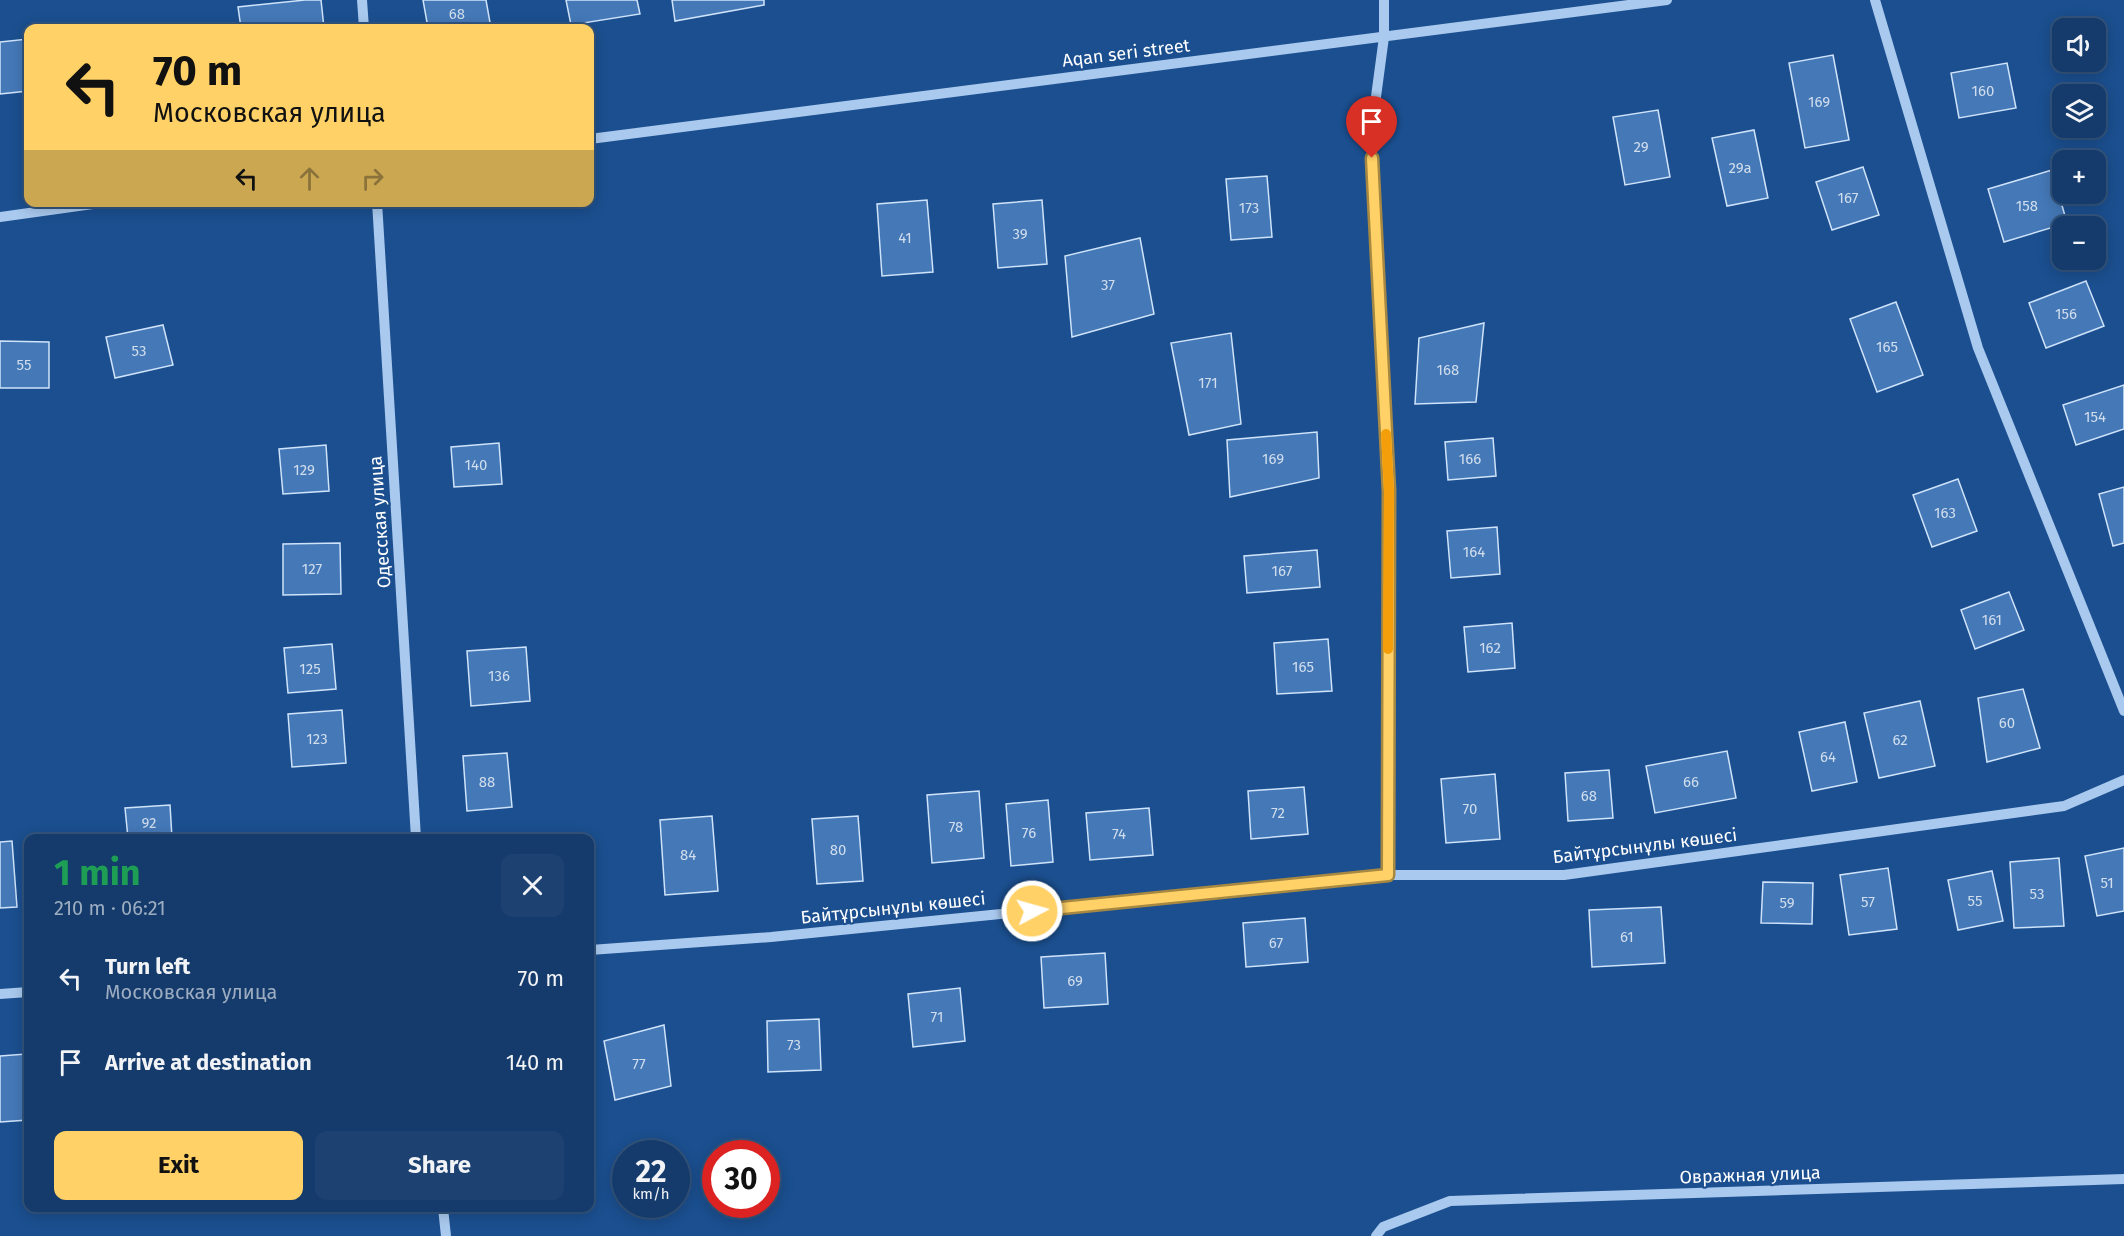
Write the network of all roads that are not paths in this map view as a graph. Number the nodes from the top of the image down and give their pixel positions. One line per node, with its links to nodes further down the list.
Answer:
1 (362, 0): 5 (street)
2 (1384, 0): 6 (street)
3 (1667, 0): 6 (street, Aqan seri street)
4 (1875, 0): 11 (street)
5 (364, 24)
6 (1384, 37): 7 (street, Aqan seri street); 14 (street)
7 (594, 138)
8 (71, 207): 10 (street)
9 (377, 207): 13 (street, Одесская улица)
10 (0, 217)
11 (2124, 711)
12 (2124, 780): 14 (street, Байтұрсынұлы көшесі)
13 (416, 834)
14 (1388, 875): 15 (street, Байтұрсынұлы көшесі)
15 (594, 950)
16 (24, 992): 17 (street)
17 (0, 994)
18 (2124, 1179): 20 (street, Овражная улица)
19 (443, 1212): 21 (street)
20 (1379, 1232)
21 (446, 1236)

